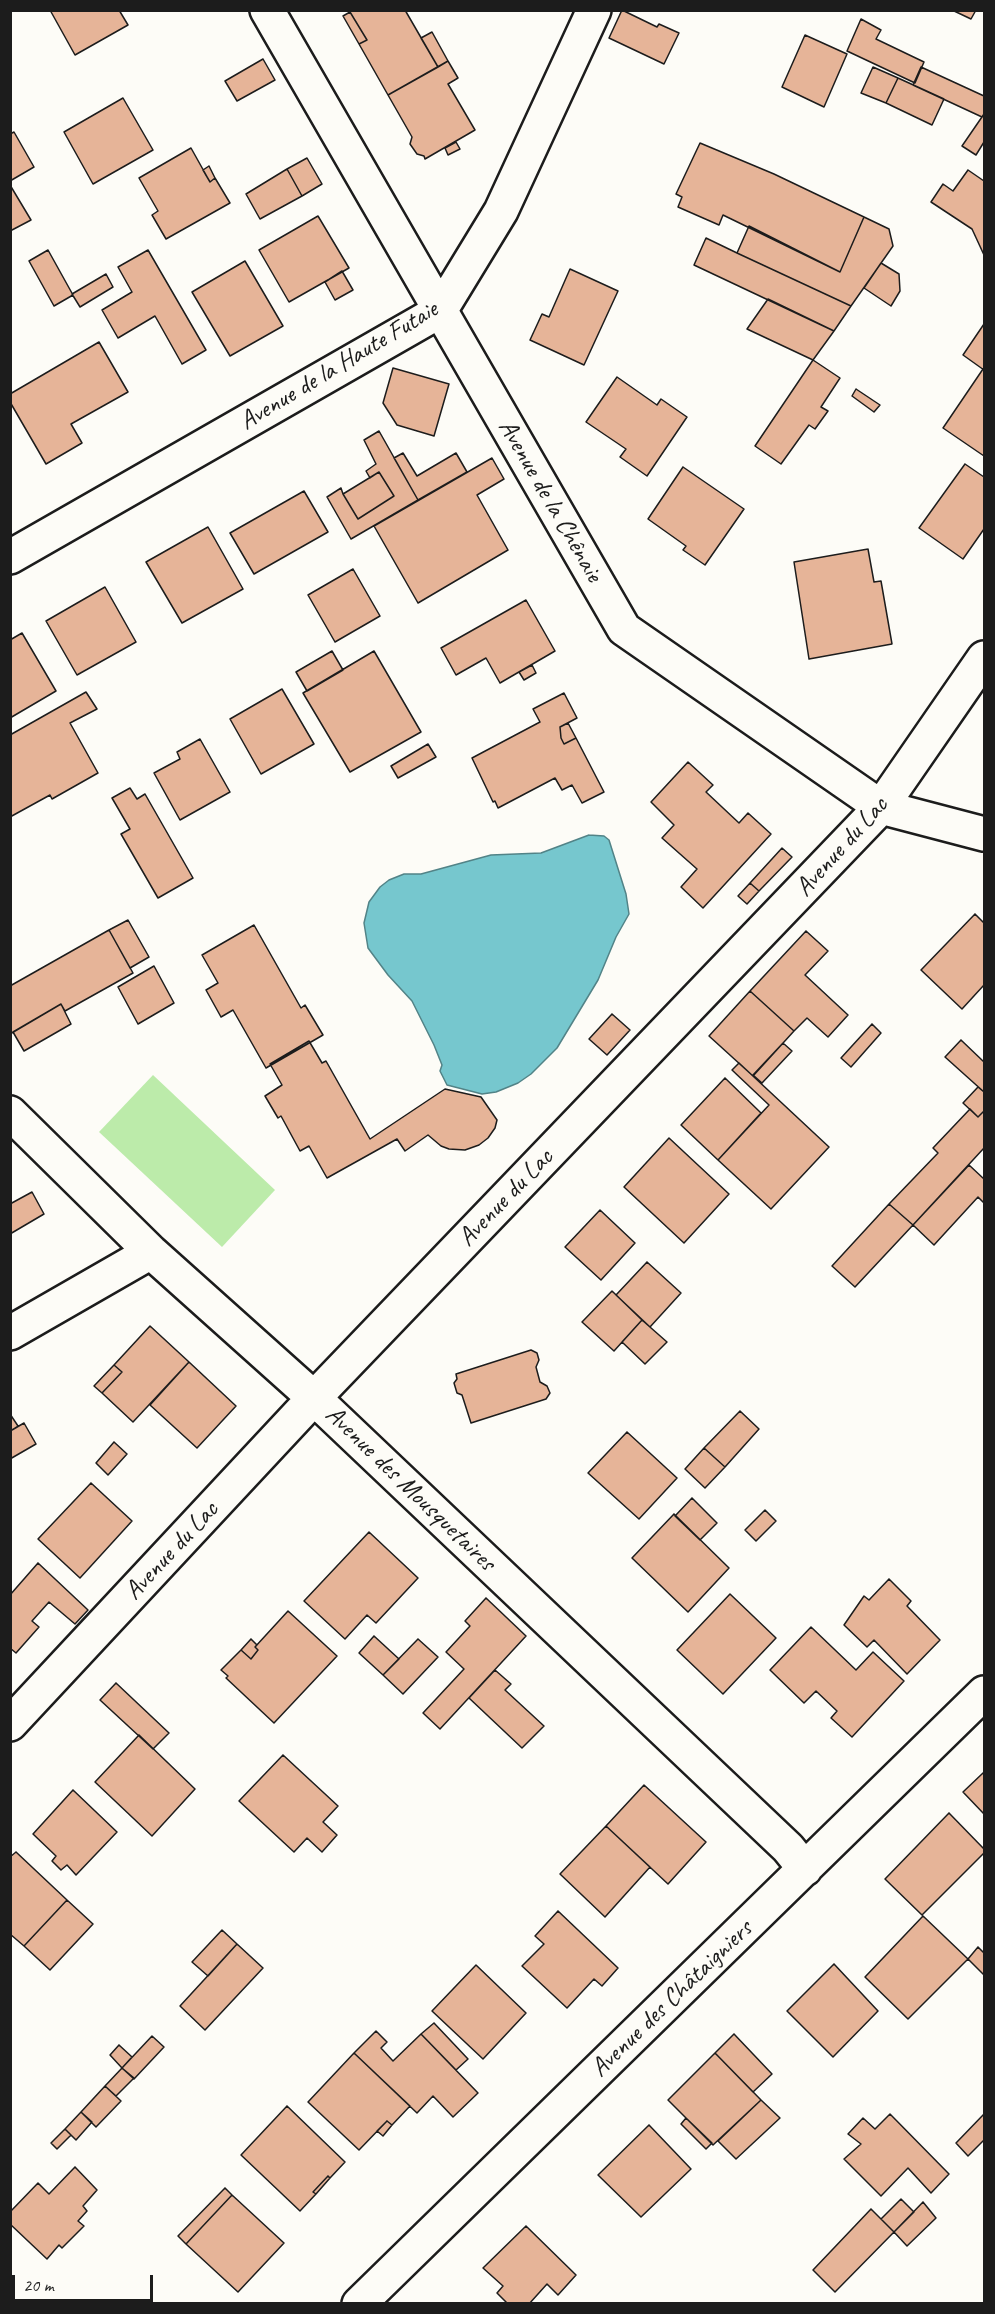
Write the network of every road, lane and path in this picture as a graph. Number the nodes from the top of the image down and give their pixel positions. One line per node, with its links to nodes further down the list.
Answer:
1 (267, 10): 3 (street, Avenue de la Chênaie)
2 (594, 10): 3 (street, Avenue de la Haute Futaie)
3 (440, 311): 4 (street, Avenue de la Haute Futaie); 6 (street, Avenue de la Chênaie)
4 (10, 557)
5 (984, 658): 6 (street, Avenue du Lac)
6 (882, 807): 7 (street, Avenue de la Chênaie); 11 (street, Avenue du Lac)
7 (984, 834)
8 (10, 1113): 9 (street, Avenue des Mousquetaires)
9 (151, 1252): 10 (street); 11 (street, Avenue des Mousquetaires)
10 (10, 1333)
11 (314, 1398): 13 (street, Avenue du Lac); 14 (street, Avenue des Mousquetaires)
12 (984, 1693): 14 (street, Avenue des Châtaigniers)
13 (10, 1724)
14 (805, 1869): 15 (street, Avenue des Châtaigniers)
15 (358, 2304)

